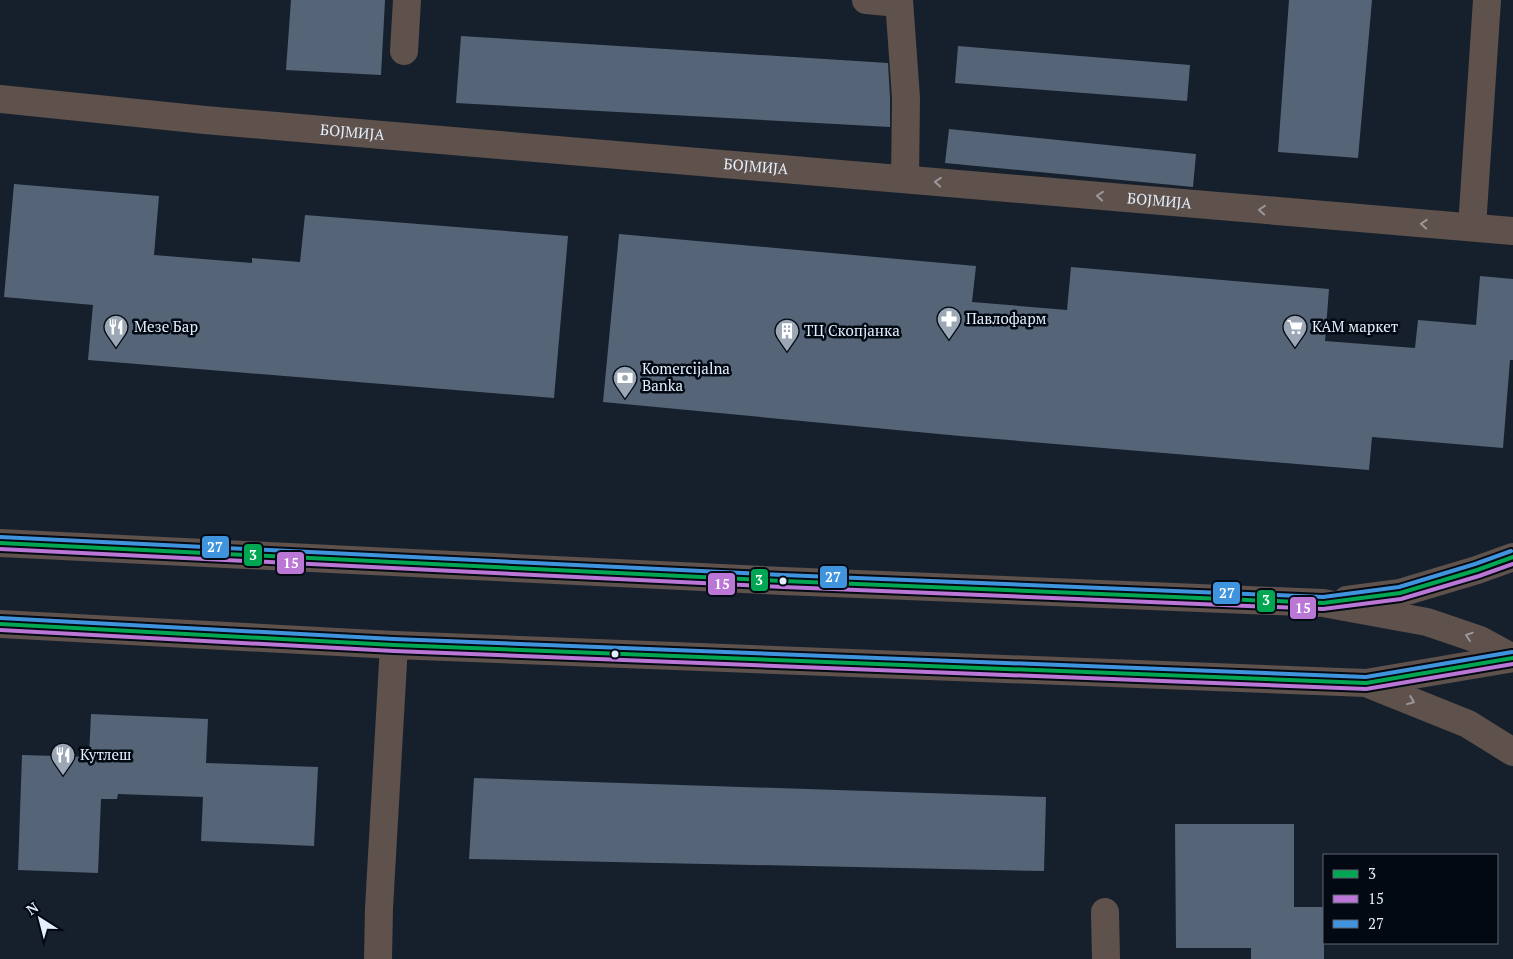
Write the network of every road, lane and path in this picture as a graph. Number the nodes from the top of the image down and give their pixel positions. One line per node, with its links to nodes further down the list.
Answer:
1 (407, 0): 5 (street)
2 (866, 0): 4 (street)
3 (1487, 0): 8 (street)
4 (899, 1): 7 (street)
5 (404, 51)
6 (0, 99): 7 (street, БОЈМИЈА)
7 (905, 179): 8 (street, БОЈМИЈА, one-way to 7)
8 (1472, 227): 9 (street, БОЈМИЈА)
9 (1513, 231)
10 (4, 540): 12 (street)
11 (1513, 557): 12 (street)
12 (1323, 603): 15 (street, one-way to 12)
13 (0, 624): 14 (street)
14 (394, 645): 16 (street); 19 (street)
15 (1513, 658): 16 (street)
16 (1366, 683): 17 (street, one-way to 17)
17 (1513, 752)
18 (1105, 912): 20 (street)
19 (378, 959)
20 (1106, 959)

